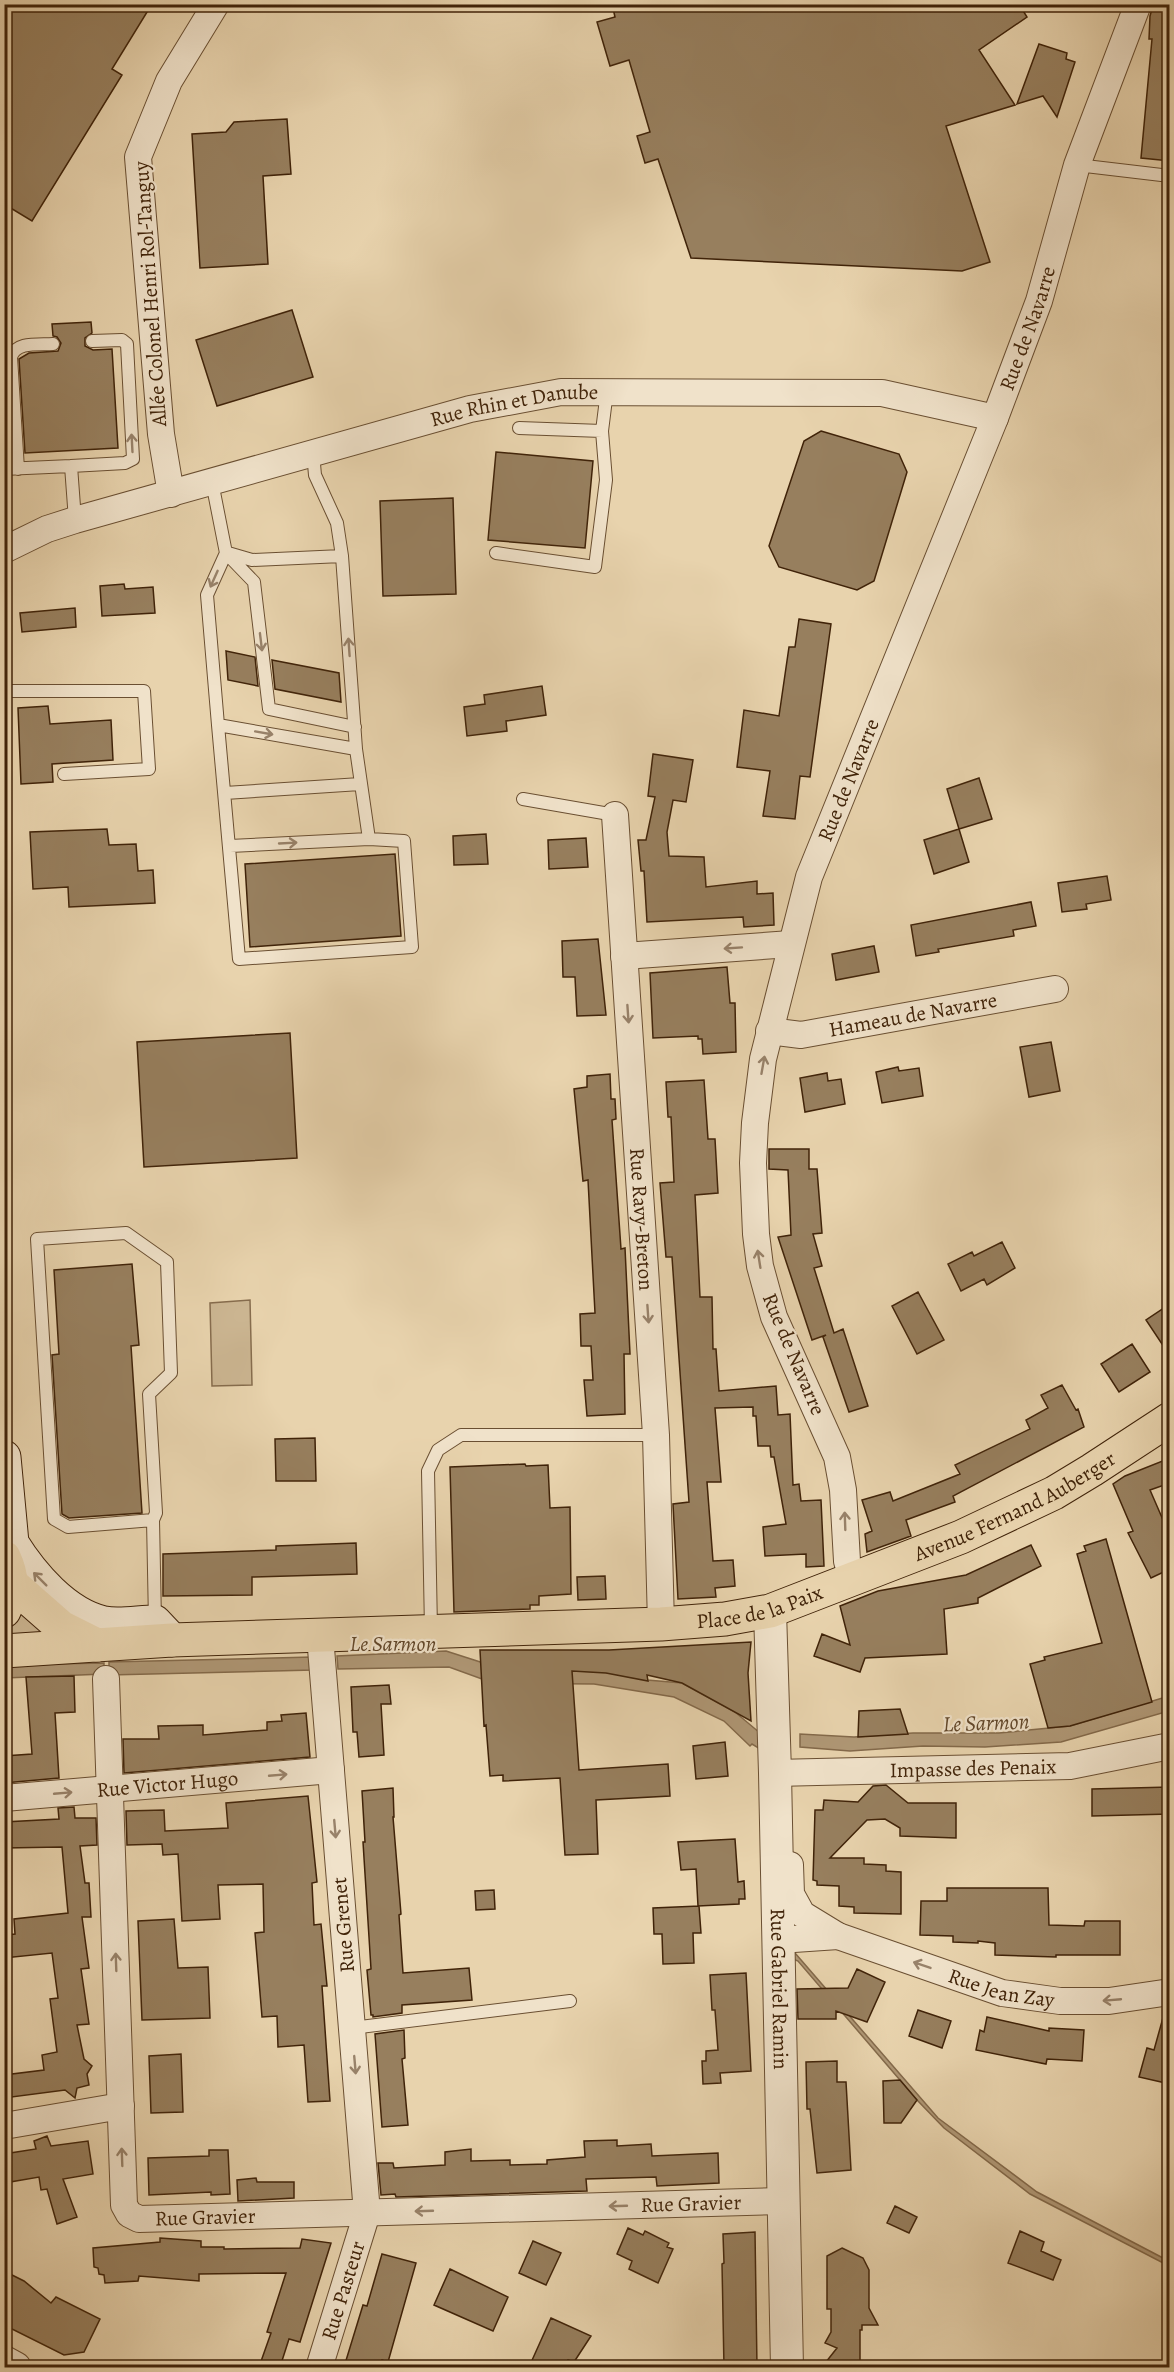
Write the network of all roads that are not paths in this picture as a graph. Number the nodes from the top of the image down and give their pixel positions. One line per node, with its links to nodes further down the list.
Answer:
1 (216, 4): 16 (street, Allée Colonel Henri Rol-Tanguy)
2 (1138, 4): 3 (street, Rue de Navarre)
3 (1077, 165): 4 (lane); 8 (street, Rue de Navarre)
4 (1170, 176)
5 (92, 341): 12 (lane, one-way to 5)
6 (53, 344): 13 (lane)
7 (607, 391): 8 (street, Rue Rhin et Danube); 10 (lane); 11 (street, Rue Rhin et Danube)
8 (995, 418): 35 (street, Rue de Navarre)
9 (519, 428): 10 (lane)
10 (602, 431): 22 (lane)
11 (313, 453): 15 (street, Rue Rhin et Danube); 23 (lane)
12 (71, 466): 13 (lane); 17 (lane)
13 (18, 469): 14 (lane)
14 (4, 470)
15 (212, 482): 16 (street, Rue Rhin et Danube); 21 (lane)
16 (171, 494): 17 (street, Rue Rhin et Danube)
17 (75, 520): 19 (street, Rue Rhin et Danube)
18 (4, 528): 19 (street, Rue Rhin et Danube)
19 (47, 529): 20 (street, Rue Rhin et Danube)
20 (4, 550)
21 (226, 553): 23 (lane); 25 (lane, one-way to 25); 26 (lane, one-way to 26)
22 (496, 553)
23 (342, 556): 26 (lane, one-way to 23)
24 (4, 691): 28 (lane)
25 (218, 725): 27 (lane, one-way to 27); 30 (lane)
26 (355, 727): 27 (lane)
27 (356, 749): 29 (lane)
28 (64, 774)
29 (360, 784): 30 (lane); 33 (lane)
30 (225, 793): 34 (lane)
31 (524, 799): 32 (lane)
32 (615, 815): 36 (street, Rue Ravy-Breton)
33 (369, 838): 34 (lane, one-way to 33); 34 (lane)
34 (230, 846)
35 (791, 944): 36 (street, one-way to 36); 38 (street, Rue de Navarre)
36 (624, 956): 40 (street, Rue Ravy-Breton, one-way to 40)
37 (1055, 989): 38 (street, Hameau de Navarre)
38 (769, 1031): 44 (street, Rue de Navarre, one-way to 38)
39 (1170, 1419): 44 (main road, Avenue Fernand Auberger)
40 (656, 1435): 46 (street, Rue Ravy-Breton); 48 (lane)
41 (4, 1456): 43 (main road)
42 (153, 1520): 42 (lane); 47 (lane)
43 (7, 1571): 47 (main road, one-way to 43); 49 (main road)
44 (852, 1579): 45 (main road, Place de la Paix)
45 (770, 1611): 46 (main road, Place de la Paix); 55 (street, Rue Gabriel Ramin)
46 (662, 1624): 48 (main road)
47 (164, 1631): 49 (main road); 51 (main road)
48 (431, 1633): 51 (main road)
49 (97, 1645): 50 (main road)
50 (4, 1651)
51 (322, 1653): 54 (street, Rue Grenet)
52 (106, 1679): 56 (street, Rue Gravier)
53 (1170, 1746): 55 (street, Impasse des Penaix)
54 (331, 1770): 56 (street, Rue Victor Hugo, one-way to 54); 63 (street, Rue Grenet, one-way to 63)
55 (776, 1773): 58 (street, Rue Gabriel Ramin)
56 (111, 1789): 57 (street, Rue Victor Hugo, one-way to 56); 64 (street, Rue Gravier, one-way to 56)
57 (4, 1798)
58 (776, 1811): 59 (street, Rue Jean Zay); 60 (street, Rue Gabriel Ramin)
59 (838, 1936): 60 (street, Rue Jean Zay); 61 (street, Rue Jean Zay, one-way to 59)
60 (779, 1940): 66 (street, Rue Gabriel Ramin)
61 (1170, 1992)
62 (570, 2001): 63 (lane)
63 (352, 2028): 67 (street, Rue Grenet, one-way to 67)
64 (121, 2106): 65 (street); 67 (street, Rue Gravier, one-way to 64)
65 (4, 2126)
66 (782, 2201): 67 (street, Rue Gravier, one-way to 67); 71 (street, Rue Gabriel Ramin)
67 (367, 2213): 70 (street, Rue Pasteur)
68 (4, 2362): 69 (street)
69 (15, 2367)
70 (319, 2367)
71 (787, 2367)

